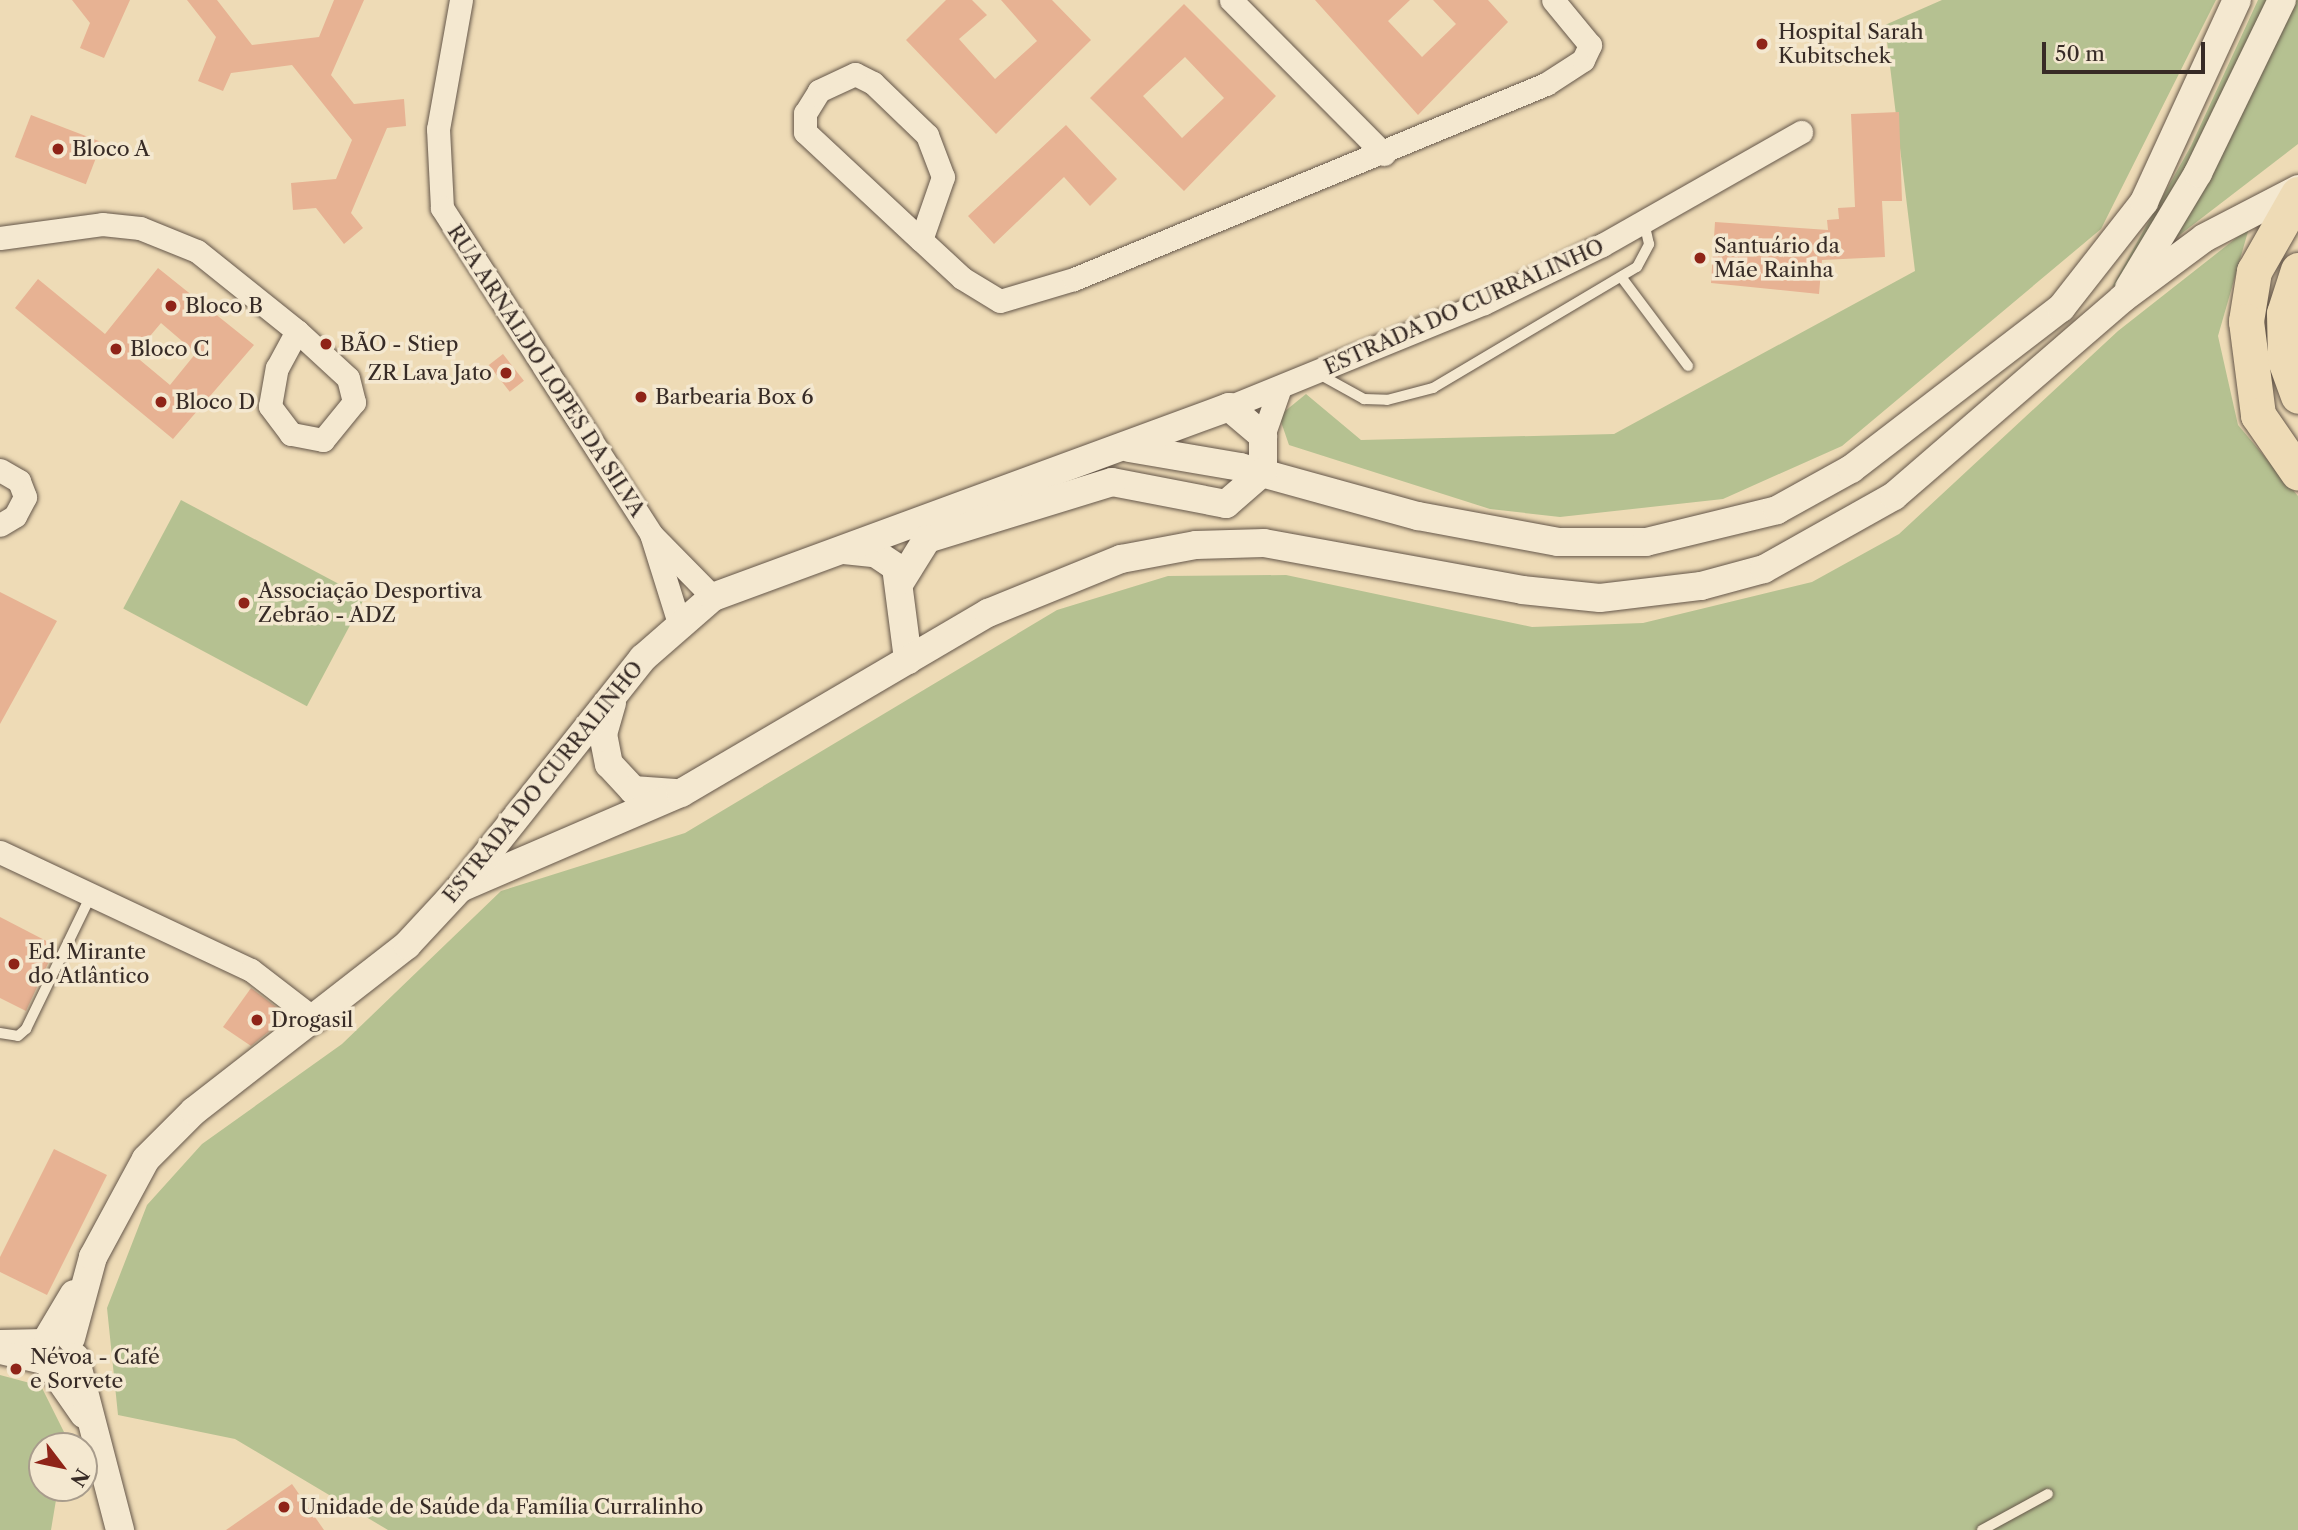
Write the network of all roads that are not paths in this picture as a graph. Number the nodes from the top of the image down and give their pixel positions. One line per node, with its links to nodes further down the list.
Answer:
1 (461, 0): 27 (street, RUA ARNALDO LOPES DA SILVA)
2 (1231, 0): 7 (street)
3 (1553, 0): 7 (street)
4 (2237, 0): 24 (street)
5 (2282, 0): 14 (street)
6 (1801, 132): 9 (street, ESTRADA DO CURRALINHO)
7 (1384, 154): 11 (street)
8 (2298, 191): 14 (street); 25 (main road)
9 (1644, 223): 13 (lane); 17 (street, ESTRADA DO CURRALINHO)
10 (0, 238): 15 (street)
11 (920, 240): 11 (street)
12 (2298, 270): 19 (main road)
13 (1622, 278): 16 (lane); 17 (lane)
14 (2122, 299): 32 (street)
15 (297, 331): 15 (street)
16 (1688, 366)
17 (1317, 373): 18 (street, ESTRADA DO CURRALINHO)
18 (1279, 390): 20 (street, ESTRADA DO CURRALINHO); 21 (street)
19 (2298, 396)
20 (1230, 407): 21 (street); 22 (street, ESTRADA DO CURRALINHO)
21 (1264, 436): 24 (street)
22 (1119, 448): 24 (street); 28 (street, ESTRADA DO CURRALINHO)
23 (0, 470): 26 (street)
24 (1263, 472): 29 (street)
25 (2298, 473)
26 (0, 525)
27 (651, 534): 30 (street, RUA ARNALDO LOPES DA SILVA); 31 (street, RUA ARNALDO LOPES DA SILVA)
28 (836, 549): 29 (street); 30 (street, ESTRADA DO CURRALINHO)
29 (901, 581): 32 (street)
30 (713, 597): 31 (street, ESTRADA DO CURRALINHO)
31 (679, 623): 33 (street, ESTRADA DO CURRALINHO)
32 (908, 660): 34 (street)
33 (616, 691): 34 (street); 36 (street, ESTRADA DO CURRALINHO)
34 (681, 793): 36 (street)
35 (0, 852): 37 (street)
36 (460, 888): 38 (street, ESTRADA DO CURRALINHO)
37 (91, 894): 38 (street); 39 (lane)
38 (316, 1020): 41 (street, ESTRADA DO CURRALINHO)
39 (0, 1033)
40 (0, 1341): 41 (street)
41 (53, 1350): 42 (street); 44 (street)
42 (0, 1352)
43 (2048, 1494): 45 (lane)
44 (120, 1530)
45 (1982, 1530)

